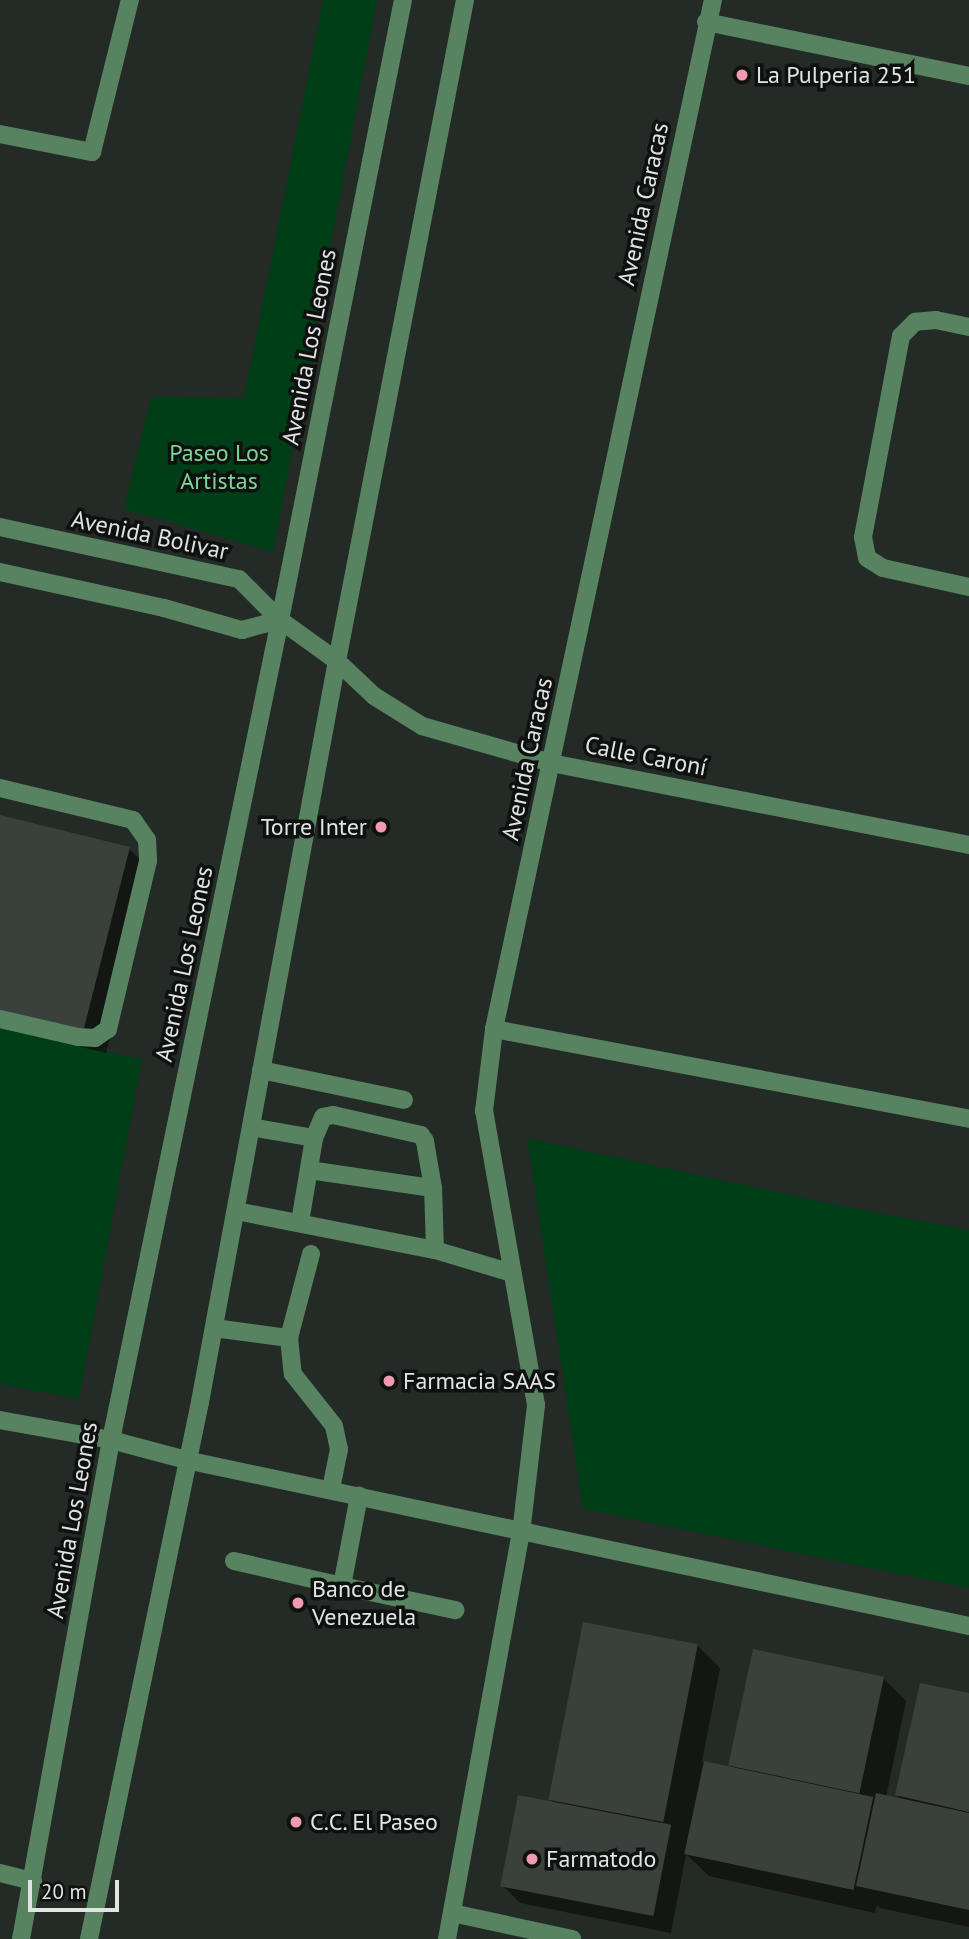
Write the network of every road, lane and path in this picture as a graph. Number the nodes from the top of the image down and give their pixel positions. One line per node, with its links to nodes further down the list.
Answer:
1 (130, 0): 7 (street)
2 (403, 0): 12 (street, Avenida Los Leones)
3 (465, 0): 13 (street)
4 (713, 0): 5 (street, Avenida Caracas)
5 (706, 22): 6 (street); 14 (street, Avenida Caracas)
6 (969, 76)
7 (0, 134)
8 (969, 327): 11 (street)
9 (0, 527): 12 (street, Avenida Bolivar)
10 (0, 572): 12 (street)
11 (969, 587)
12 (280, 620): 13 (street, Avenida Bolivar); 34 (street, Avenida Los Leones)
13 (337, 661): 14 (street, Calle Caroní); 19 (street)
14 (551, 763): 16 (street, Calle Caroní); 18 (street, Avenida Caracas)
15 (0, 788): 17 (street)
16 (969, 845)
17 (0, 1019)
18 (494, 1028): 21 (street); 30 (street, Avenida Caracas)
19 (261, 1070): 20 (street); 22 (street)
20 (404, 1100)
21 (969, 1119)
22 (251, 1127): 23 (street); 26 (street)
23 (314, 1138): 24 (street); 25 (street)
24 (309, 1170): 25 (street); 27 (street)
25 (433, 1188): 28 (street)
26 (236, 1211): 27 (street); 31 (street)
27 (299, 1222): 28 (street)
28 (435, 1250): 30 (street)
29 (311, 1254): 32 (street)
30 (512, 1273): 38 (street, Avenida Caracas)
31 (214, 1328): 32 (street); 35 (street)
32 (289, 1338): 36 (street)
33 (0, 1420): 34 (street)
34 (111, 1440): 35 (street); 44 (street, Avenida Los Leones)
35 (186, 1460): 36 (street); 47 (street)
36 (331, 1489): 37 (street)
37 (359, 1496): 38 (street); 40 (street)
38 (521, 1532): 42 (street); 45 (street, Avenida Caracas)
39 (234, 1561): 40 (street)
40 (342, 1586): 41 (street)
41 (455, 1610)
42 (969, 1626)
43 (0, 1873): 44 (street)
44 (33, 1881): 46 (street, Avenida Los Leones)
45 (452, 1913): 48 (street, Avenida Caracas); 49 (street)
46 (21, 1939)
47 (89, 1939)
48 (447, 1939)
49 (572, 1939)

